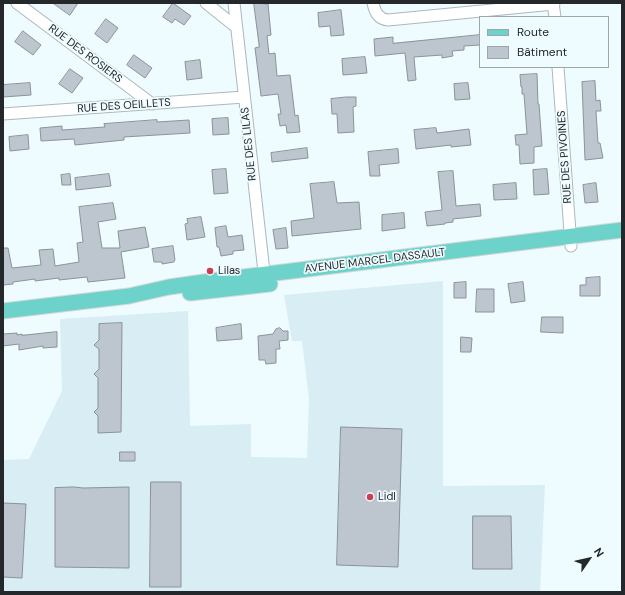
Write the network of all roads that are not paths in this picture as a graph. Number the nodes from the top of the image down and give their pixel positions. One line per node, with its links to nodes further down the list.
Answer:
1 (17, 3): 10 (street, RUE DES ROSIERS)
2 (206, 3): 7 (street)
3 (234, 3): 7 (street, RUE DES LILAS)
4 (373, 3): 5 (street)
5 (554, 4): 6 (street)
6 (555, 16)
7 (236, 27): 9 (street, RUE DES LILAS)
8 (558, 68): 13 (street, RUE DES PIVOINES)
9 (244, 97): 10 (street, RUE DES OEILLETS); 15 (street, RUE DES LILAS)
10 (152, 104): 11 (street, RUE DES OEILLETS)
11 (3, 114)
12 (622, 230): 13 (main road, AVENUE MARCEL DASSAULT)
13 (571, 241): 14 (main road, AVENUE MARCEL DASSAULT); 15 (main road, AVENUE MARCEL DASSAULT)
14 (622, 241)
15 (264, 280): 16 (main road, AVENUE MARCEL DASSAULT)
16 (3, 311)

